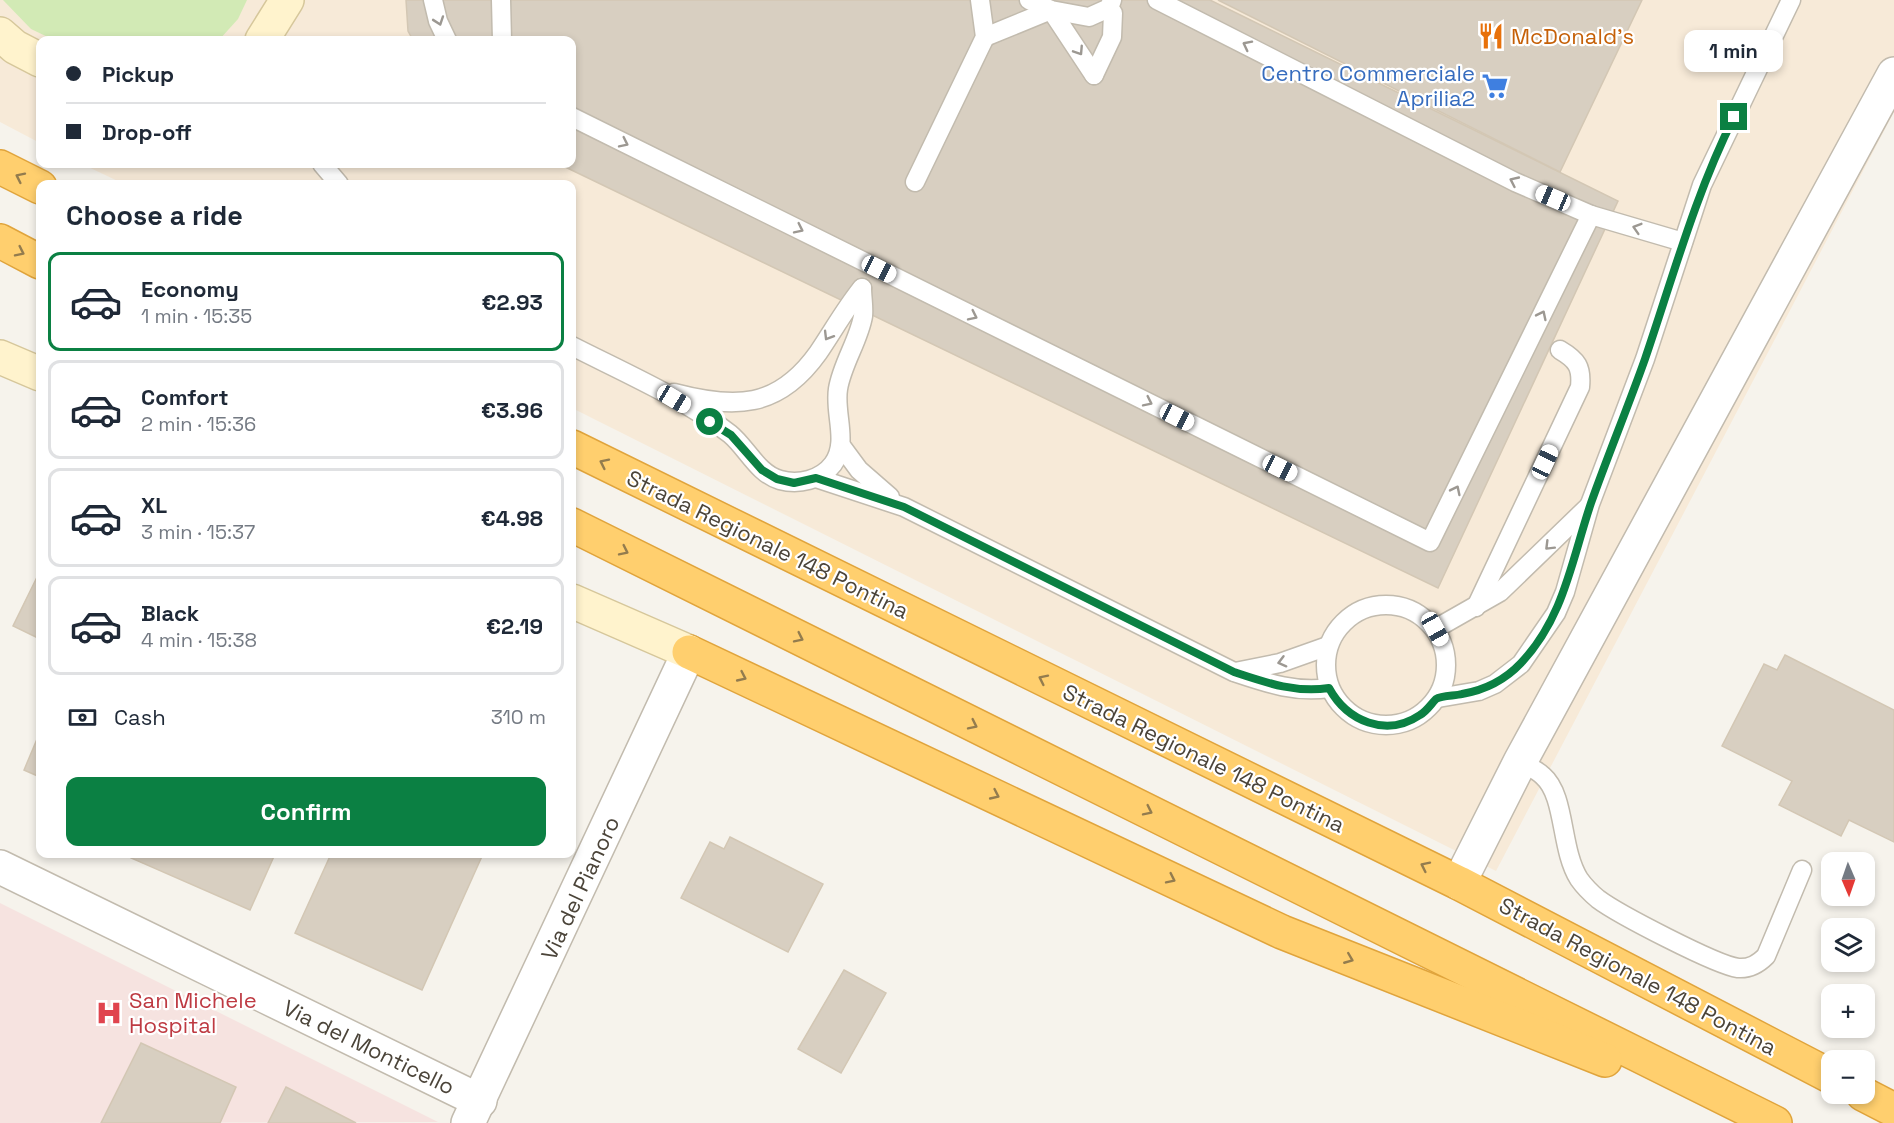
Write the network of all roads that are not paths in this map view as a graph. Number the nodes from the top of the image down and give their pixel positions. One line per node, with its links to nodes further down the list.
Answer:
1 (287, 0): 10 (street)
2 (433, 0): 11 (lane, one-way to 11)
3 (501, 0): 12 (lane)
4 (980, 0): 13 (lane)
5 (1029, 0): 9 (lane)
6 (1157, 0): 21 (lane, one-way to 6)
7 (1791, 0): 23 (lane)
8 (1111, 4): 9 (lane); 9 (lane, one-way to 8)
9 (1051, 10): 13 (lane)
10 (264, 36)
11 (445, 36)
12 (502, 36)
13 (985, 37): 19 (lane)
14 (1894, 74): 44 (street)
15 (576, 119): 21 (lane, one-way to 21)
16 (0, 167): 20 (highway, one-way to 16)
17 (325, 168): 18 (lane)
18 (336, 180)
19 (915, 182)
20 (36, 185)
21 (1591, 215): 23 (lane, one-way to 21)
22 (0, 242): 24 (highway, one-way to 24)
23 (1683, 242): 33 (lane)
24 (36, 260)
25 (576, 348): 29 (lane)
26 (1560, 350): 37 (lane)
27 (0, 357): 28 (street)
28 (36, 372)
29 (655, 388): 30 (lane, one-way to 29); 32 (lane)
30 (842, 447): 32 (lane); 34 (lane)
31 (576, 449): 47 (highway, Strada Regionale 148 Pontina, one-way to 31)
32 (816, 478): 34 (lane)
33 (1590, 504): 37 (lane, one-way to 37); 43 (lane)
34 (904, 507): 41 (lane)
35 (576, 527): 53 (highway, one-way to 53)
36 (576, 604): 40 (street)
37 (1476, 608): 38 (lane)
38 (1435, 629): 39 (lane); 43 (lane)
39 (1328, 646): 41 (lane, one-way to 41); 42 (lane)
40 (689, 652): 51 (street, Via del Pianoro); 52 (highway, one-way to 52)
41 (1234, 672): 42 (lane)
42 (1329, 688): 43 (lane)
43 (1438, 698)
44 (1520, 762): 46 (lane); 47 (street)
45 (0, 867): 51 (street, Via del Monticello)
46 (1802, 870)
47 (1459, 883): 48 (highway, Strada Regionale 148 Pontina)
48 (1821, 1071)
49 (1875, 1100): 50 (highway)
50 (1894, 1110)
51 (474, 1112)
52 (1764, 1123)
53 (1775, 1123)

